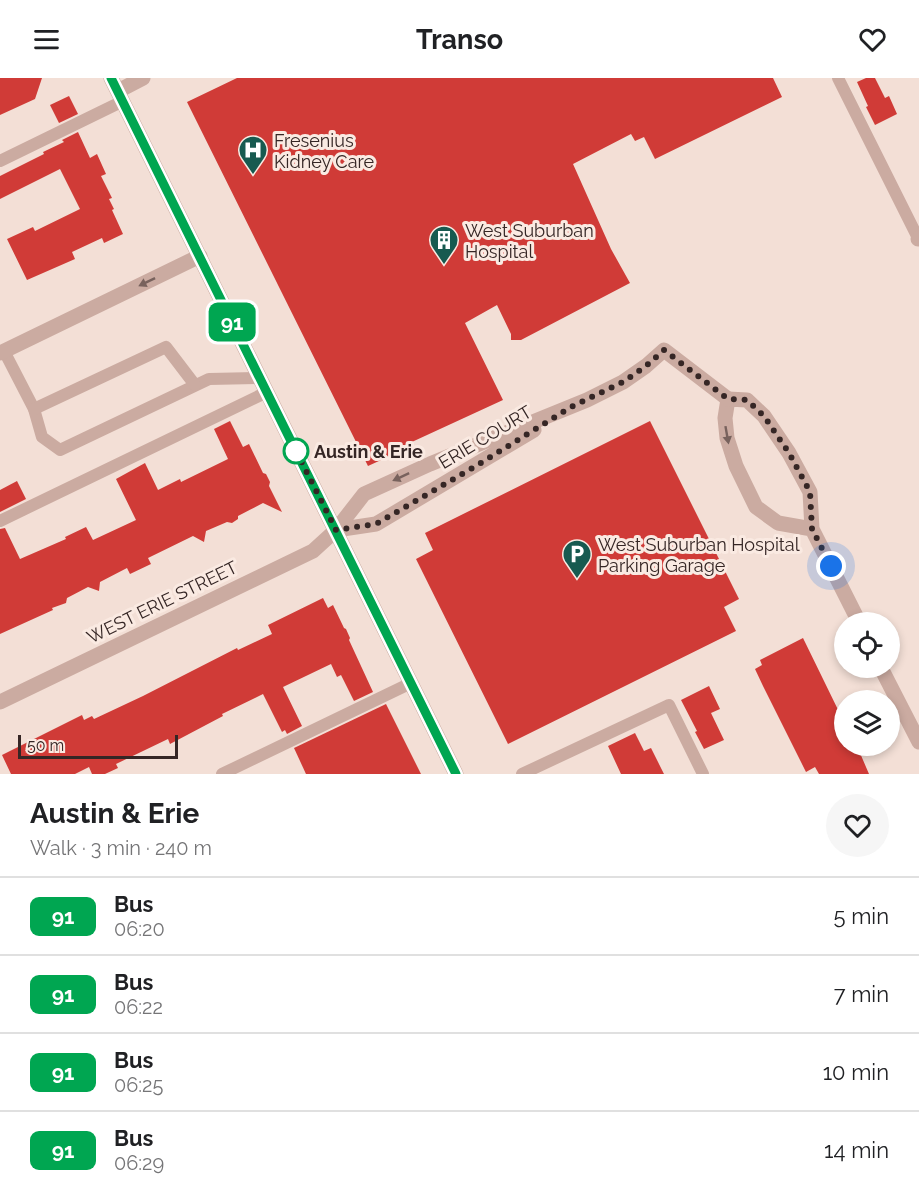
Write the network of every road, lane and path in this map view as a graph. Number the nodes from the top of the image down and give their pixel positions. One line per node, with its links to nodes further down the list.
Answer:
1 (143, 78): 3 (street)
2 (838, 78): 5 (lane)
3 (117, 90): 4 (lane); 6 (street)
4 (0, 160)
5 (919, 239)
6 (200, 256): 7 (street, one-way to 7); 9 (street)
7 (2, 352): 12 (lane)
8 (195, 385): 9 (lane); 12 (lane); 12 (lane)
9 (264, 385): 13 (lane); 15 (street)
10 (728, 399): 11 (street, ERIE COURT); 14 (street); 14 (street, one-way to 14)
11 (571, 407): 15 (street, ERIE COURT); 15 (street, ERIE COURT, one-way to 15)
12 (34, 409)
13 (0, 521)
14 (812, 529): 16 (street)
15 (336, 530): 18 (street); 19 (street, WEST ERIE STREET)
16 (854, 612)
17 (886, 678): 20 (street)
18 (411, 683): 21 (lane); 22 (street)
19 (0, 702)
20 (919, 742)
21 (222, 774)
22 (456, 774)
23 (522, 774): 24 (lane)
24 (703, 774)

